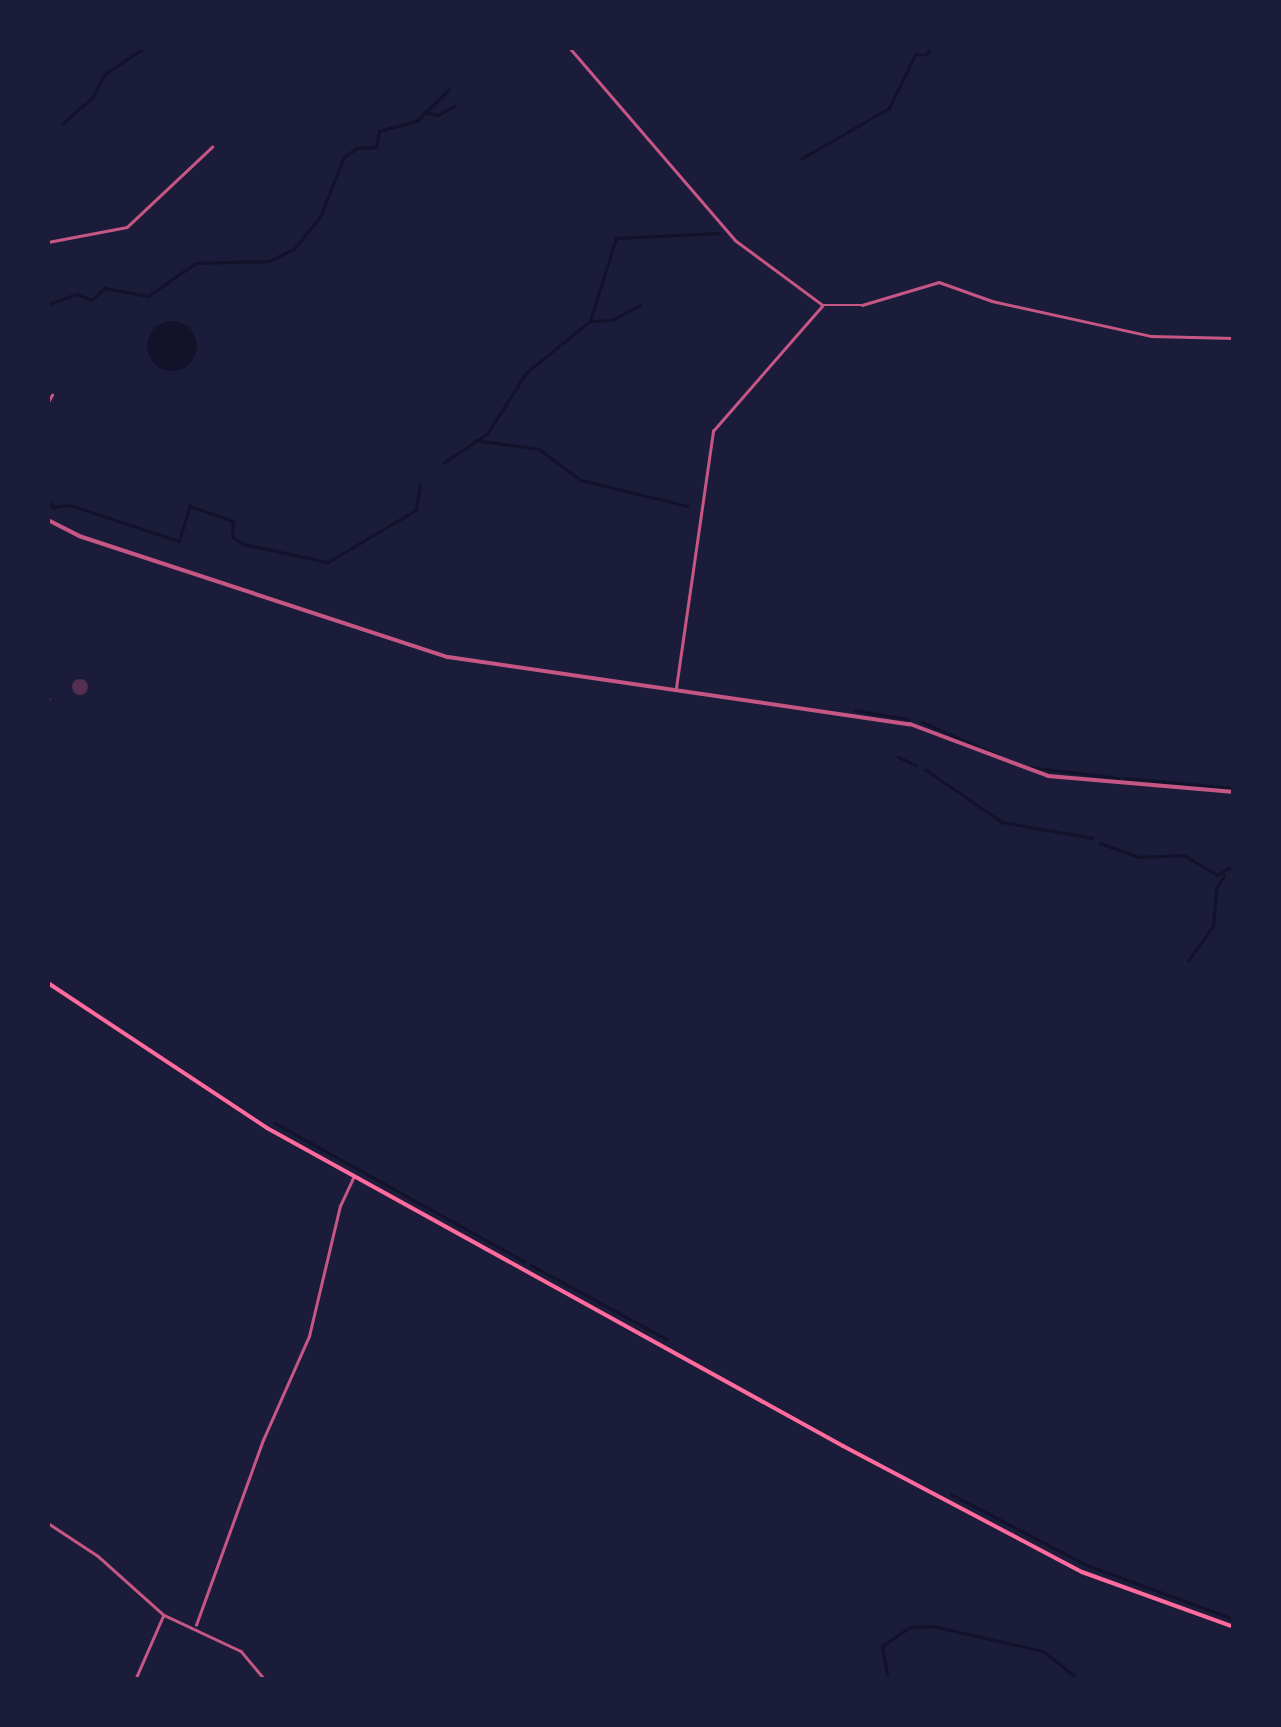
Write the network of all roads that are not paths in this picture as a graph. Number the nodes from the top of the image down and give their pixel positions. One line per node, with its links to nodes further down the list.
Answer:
1 (570, 48): 4 (street)
2 (212, 147): 3 (street)
3 (48, 242)
4 (823, 305): 5 (street); 9 (street)
5 (1234, 338)
6 (52, 395): 7 (street)
7 (48, 402)
8 (48, 520): 9 (street)
9 (673, 687): 10 (street)
10 (1234, 792)
11 (48, 982): 12 (main road)
12 (354, 1176): 15 (street); 16 (main road)
13 (48, 1523): 14 (street)
14 (164, 1614): 15 (street); 17 (street)
15 (196, 1625): 18 (street)
16 (1234, 1627)
17 (135, 1680)
18 (265, 1680)

